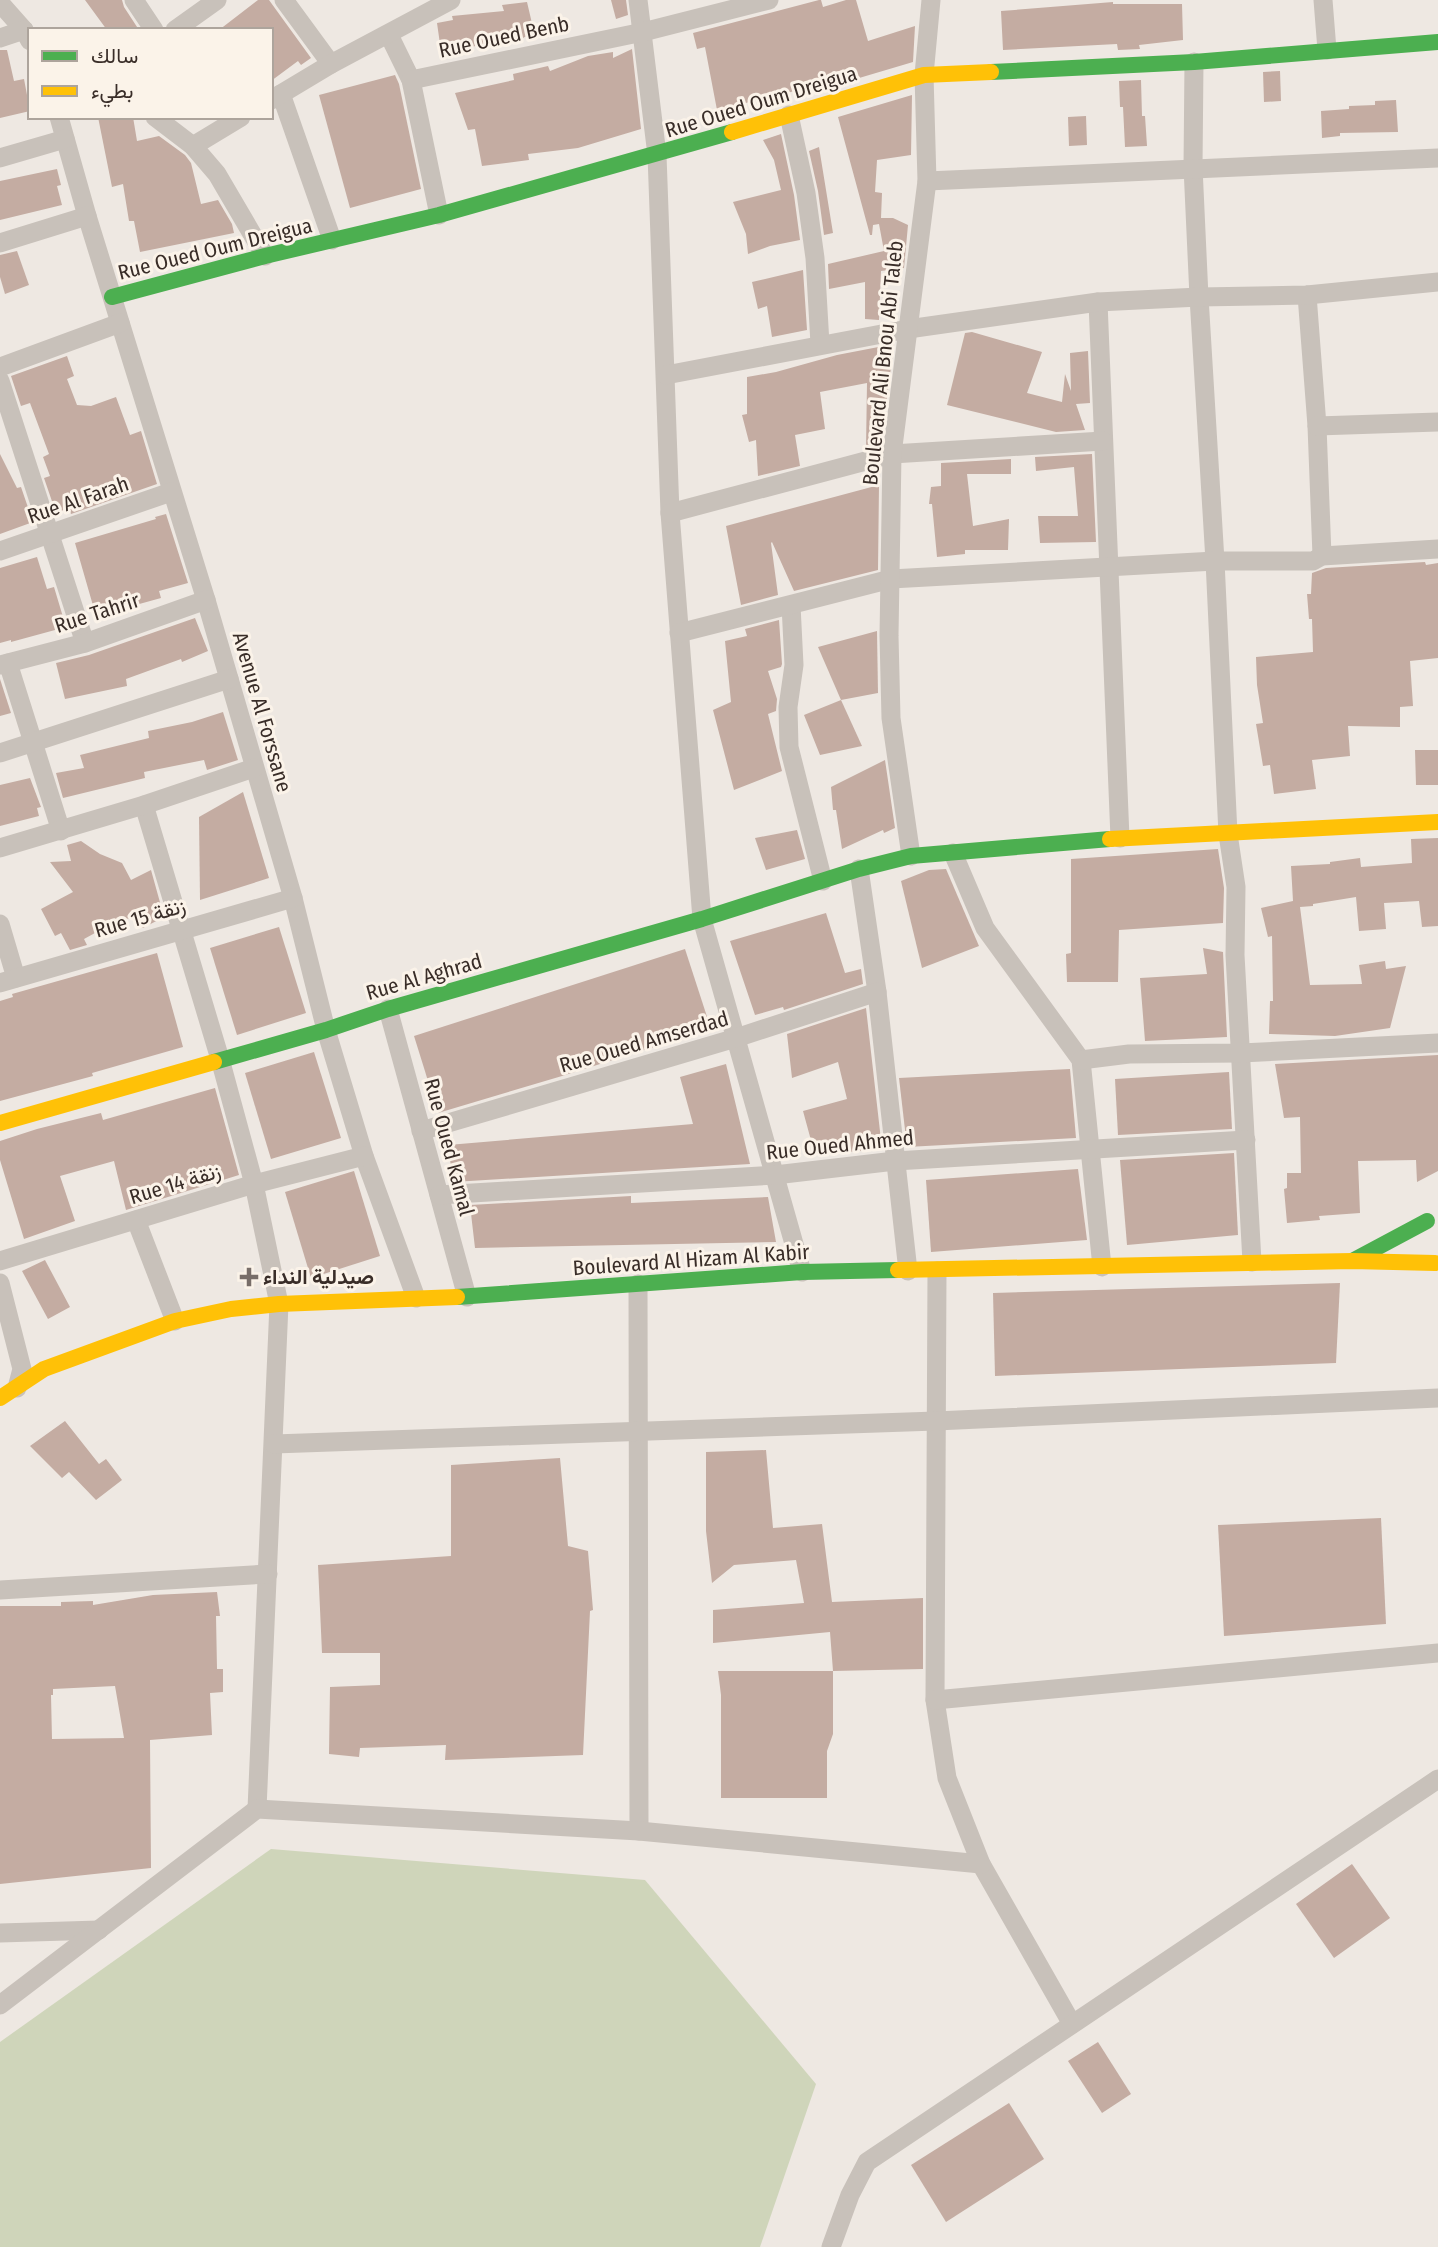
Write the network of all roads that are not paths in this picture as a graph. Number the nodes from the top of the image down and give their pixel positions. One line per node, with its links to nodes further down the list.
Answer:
1 (134, 0): 10 (street)
2 (217, 0): 11 (street)
3 (284, 0): 19 (street)
4 (451, 0): 13 (street)
5 (638, 0): 12 (street)
6 (769, 0): 12 (street, Rue Oued Benb)
7 (931, 0): 20 (street, Boulevard Ali Bnou Abi Taleb)
8 (1323, 0): 17 (street)
9 (0, 3): 14 (street)
10 (153, 28)
11 (178, 28)
12 (642, 32): 21 (street, Rue Oued Benb); 29 (street)
13 (389, 34): 19 (street); 21 (street)
14 (27, 36): 15 (street)
15 (0, 38)
16 (1438, 42): 17 (street, Rue Oued Oum Dreigua)
17 (1327, 50): 18 (street, Rue Oued Oum Dreigua)
18 (1194, 62): 20 (street, Rue Oued Oum Dreigua); 32 (street)
19 (331, 64): 22 (street)
20 (925, 75): 23 (street, Rue Oued Oum Dreigua); 33 (street, Boulevard Ali Bnou Abi Taleb)
21 (411, 80): 34 (street)
22 (276, 97): 36 (street)
23 (789, 115): 29 (street, Rue Oued Oum Dreigua); 46 (street)
24 (60, 119): 27 (street, Avenue Al Forssane)
25 (158, 119): 28 (street)
26 (239, 119): 28 (street)
27 (65, 139): 30 (street); 35 (street, Avenue Al Forssane)
28 (193, 146): 38 (street)
29 (657, 156): 34 (street, Rue Oued Oum Dreigua); 48 (street)
30 (0, 158)
31 (1438, 158): 32 (street)
32 (1194, 167): 33 (street); 42 (street)
33 (927, 181): 45 (street, Boulevard Ali Bnou Abi Taleb)
34 (439, 215): 36 (street, Rue Oued Oum Dreigua)
35 (86, 216): 37 (street); 41 (street, Avenue Al Forssane)
36 (332, 240): 38 (street, Rue Oued Oum Dreigua)
37 (0, 243)
38 (265, 256): 41 (street, Rue Oued Oum Dreigua)
39 (1438, 282): 40 (street)
40 (1307, 295): 42 (street); 51 (street)
41 (112, 297): 44 (street, Avenue Al Forssane)
42 (1199, 297): 43 (street); 60 (street)
43 (1098, 302): 45 (street); 52 (street)
44 (120, 323): 47 (street); 54 (street, Avenue Al Forssane)
45 (908, 329): 46 (street); 53 (street, Boulevard Ali Bnou Abi Taleb)
46 (820, 344): 48 (street)
47 (0, 367)
48 (666, 375): 55 (street)
49 (0, 381): 56 (street)
50 (1438, 422): 51 (street)
51 (1317, 426): 59 (street)
52 (1104, 441): 53 (street); 61 (street)
53 (892, 454): 55 (street); 62 (street, Boulevard Ali Bnou Abi Taleb)
54 (171, 492): 56 (street, Rue Al Farah); 63 (street, Avenue Al Forssane)
55 (670, 513): 65 (street)
56 (50, 535): 58 (street, Rue Al Farah); 66 (street)
57 (1438, 549): 59 (street)
58 (0, 551)
59 (1322, 556): 60 (street)
60 (1215, 561): 61 (street); 75 (street)
61 (1109, 568): 62 (street); 76 (street)
62 (891, 579): 64 (street); 79 (street, Boulevard Ali Bnou Abi Taleb)
63 (206, 600): 66 (street, Rue Tahrir); 68 (street, Avenue Al Forssane)
64 (791, 605): 65 (street); 81 (street)
65 (680, 633): 83 (street)
66 (85, 643): 67 (street, Rue Tahrir)
67 (4, 664): 69 (street)
68 (229, 679): 69 (street); 71 (street, Avenue Al Forssane)
69 (33, 743): 70 (street); 74 (street)
70 (0, 753)
71 (254, 768): 72 (street); 82 (street, Avenue Al Forssane)
72 (144, 805): 74 (street); 85 (street)
73 (1438, 822): 75 (street, Rue Al Aghrad)
74 (61, 831): 77 (street)
75 (1228, 834): 76 (street, Rue Al Aghrad); 92 (street)
76 (1120, 838): 78 (street, Rue Al Aghrad)
77 (0, 848)
78 (953, 853): 79 (street, Rue Al Aghrad); 94 (street)
79 (911, 856): 80 (street, Rue Al Aghrad)
80 (859, 869): 81 (street, Rue Al Aghrad); 87 (street)
81 (823, 881): 83 (street, Rue Al Aghrad)
82 (293, 898): 85 (street, Rue 15 زنقة); 89 (street, Avenue Al Forssane)
83 (702, 919): 88 (street, Rue Al Aghrad); 90 (street)
84 (0, 924): 86 (street)
85 (181, 929): 86 (street, Rue 15 زنقة); 93 (street)
86 (8, 981)
87 (877, 992): 90 (street, Rue Oued Amserdad); 100 (street)
88 (388, 1009): 89 (street, Rue Al Aghrad); 96 (street, Rue Oued Kamal)
89 (326, 1030): 93 (street, Rue Al Aghrad); 99 (street, Avenue Al Forssane)
90 (736, 1038): 96 (street, Rue Oued Amserdad); 101 (street)
91 (1438, 1043): 92 (street)
92 (1241, 1053): 94 (street); 97 (street)
93 (220, 1059): 95 (street, Rue Al Aghrad); 102 (street)
94 (1081, 1060): 98 (street)
95 (0, 1124)
96 (421, 1131): 103 (street, Rue Oued Kamal)
97 (1246, 1140): 98 (street, Rue Oued Ahmed); 108 (street)
98 (1091, 1149): 100 (street, Rue Oued Ahmed); 110 (street)
99 (364, 1156): 102 (street, Rue 14 زنقة); 117 (street, Avenue Al Forssane)
100 (895, 1161): 101 (street, Rue Oued Ahmed); 111 (street)
101 (775, 1175): 103 (street, Rue Oued Ahmed); 113 (street)
102 (254, 1184): 105 (street, Rue 14 زنقة); 118 (street)
103 (439, 1195): 116 (street, Rue Oued Kamal)
104 (1432, 1215): 107 (street, Boulevard Al Hizam Al Kabir); 109 (street)
105 (136, 1220): 106 (street, Rue 14 زنقة); 119 (street)
106 (0, 1261)
107 (1352, 1261): 108 (street, Boulevard Al Hizam Al Kabir); 109 (street, Boulevard Al Hizam Al Kabir)
108 (1252, 1262): 110 (street, Boulevard Al Hizam Al Kabir)
109 (1436, 1264)
110 (1102, 1267): 112 (street, Boulevard Al Hizam Al Kabir)
111 (908, 1271): 112 (street, Boulevard Al Hizam Al Kabir); 113 (street, Boulevard Al Hizam Al Kabir)
112 (937, 1271): 124 (street)
113 (802, 1272): 115 (street, Boulevard Al Hizam Al Kabir)
114 (0, 1283): 121 (street)
115 (638, 1284): 116 (street, Boulevard Al Hizam Al Kabir); 125 (street)
116 (467, 1297): 117 (street, Boulevard Al Hizam Al Kabir)
117 (416, 1298): 118 (street, Boulevard Al Hizam Al Kabir)
118 (279, 1304): 119 (street, Boulevard Al Hizam Al Kabir); 126 (street)
119 (175, 1321): 121 (street, Boulevard Al Hizam Al Kabir)
120 (0, 1377): 121 (street, Boulevard Al Hizam Al Kabir)
121 (20, 1379): 122 (street, Boulevard Al Hizam Al Kabir)
122 (0, 1398)
123 (1438, 1398): 124 (street)
124 (936, 1421): 125 (street); 130 (street)
125 (640, 1431): 126 (street); 133 (street)
126 (274, 1444): 127 (street)
127 (268, 1574): 128 (street); 132 (street)
128 (0, 1590)
129 (1438, 1653): 130 (street)
130 (935, 1700): 134 (street)
131 (1438, 1779): 138 (street)
132 (257, 1808): 133 (street); 135 (street)
133 (639, 1831): 134 (street)
134 (981, 1864): 138 (street)
135 (99, 1930): 136 (street); 137 (street)
136 (0, 1933)
137 (0, 2005)
138 (1072, 2024): 139 (street)
139 (831, 2247)

